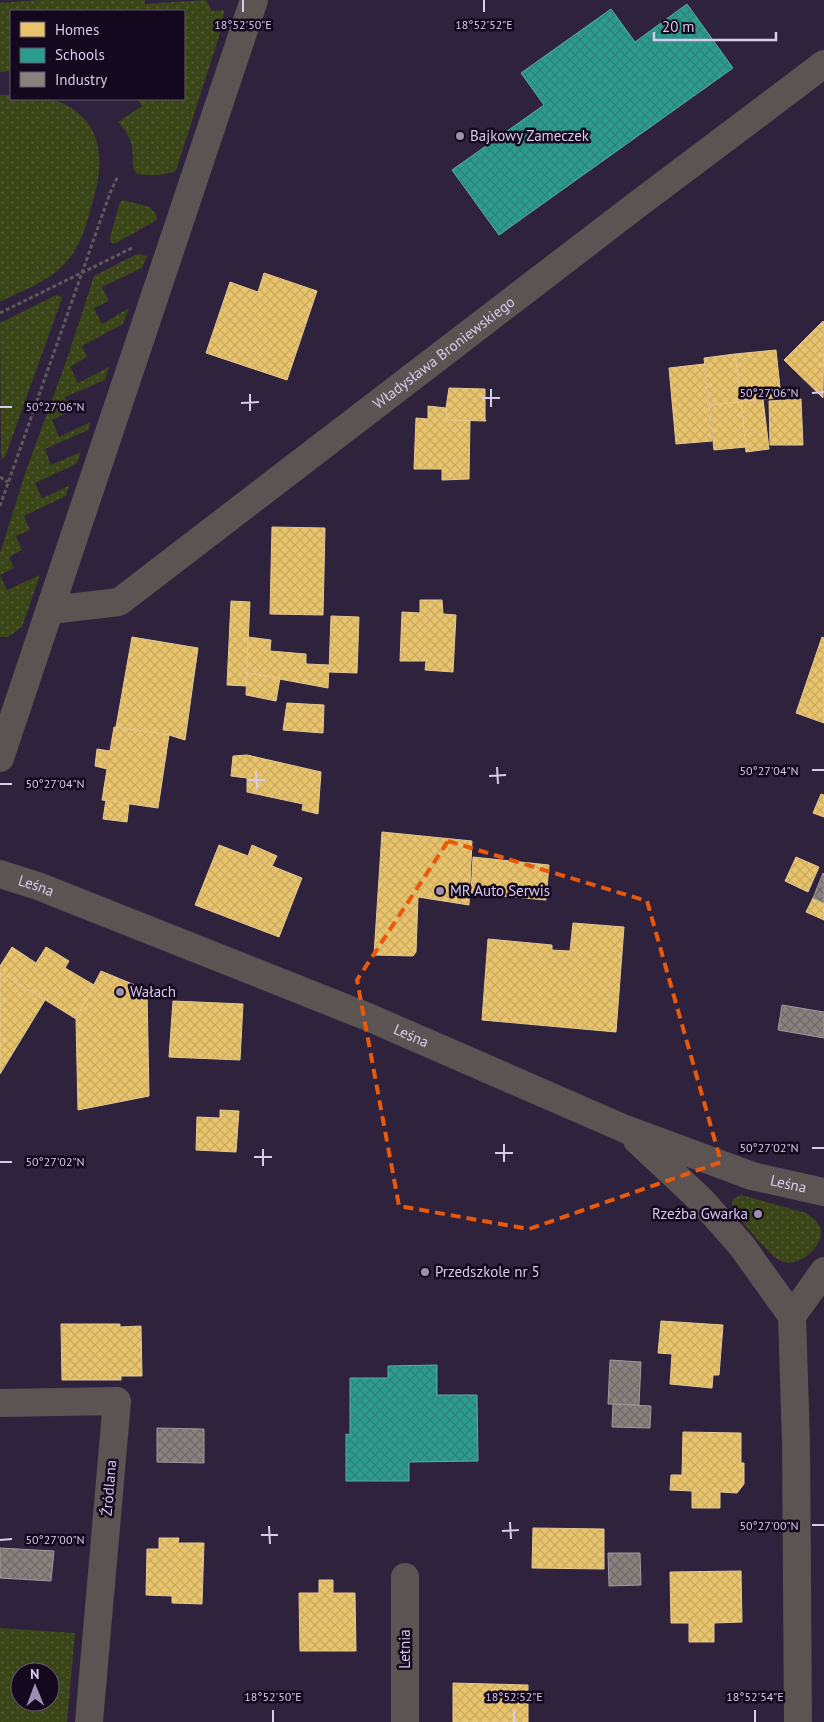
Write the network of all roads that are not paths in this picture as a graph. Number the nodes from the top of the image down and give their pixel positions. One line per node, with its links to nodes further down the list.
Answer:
1 (254, 0): 3 (street)
2 (824, 64): 3 (street, Władysława Broniewskiego)
3 (50, 610): 4 (street)
4 (0, 758)
5 (0, 874): 6 (street, Leśna)
6 (625, 1129): 7 (street, Leśna); 9 (street)
7 (824, 1192)
8 (824, 1271): 9 (street)
9 (792, 1316): 14 (street)
10 (0, 1403): 12 (street, Źródlana)
11 (405, 1577): 13 (street, Letnia)
12 (88, 1722)
13 (405, 1722)
14 (798, 1722)

